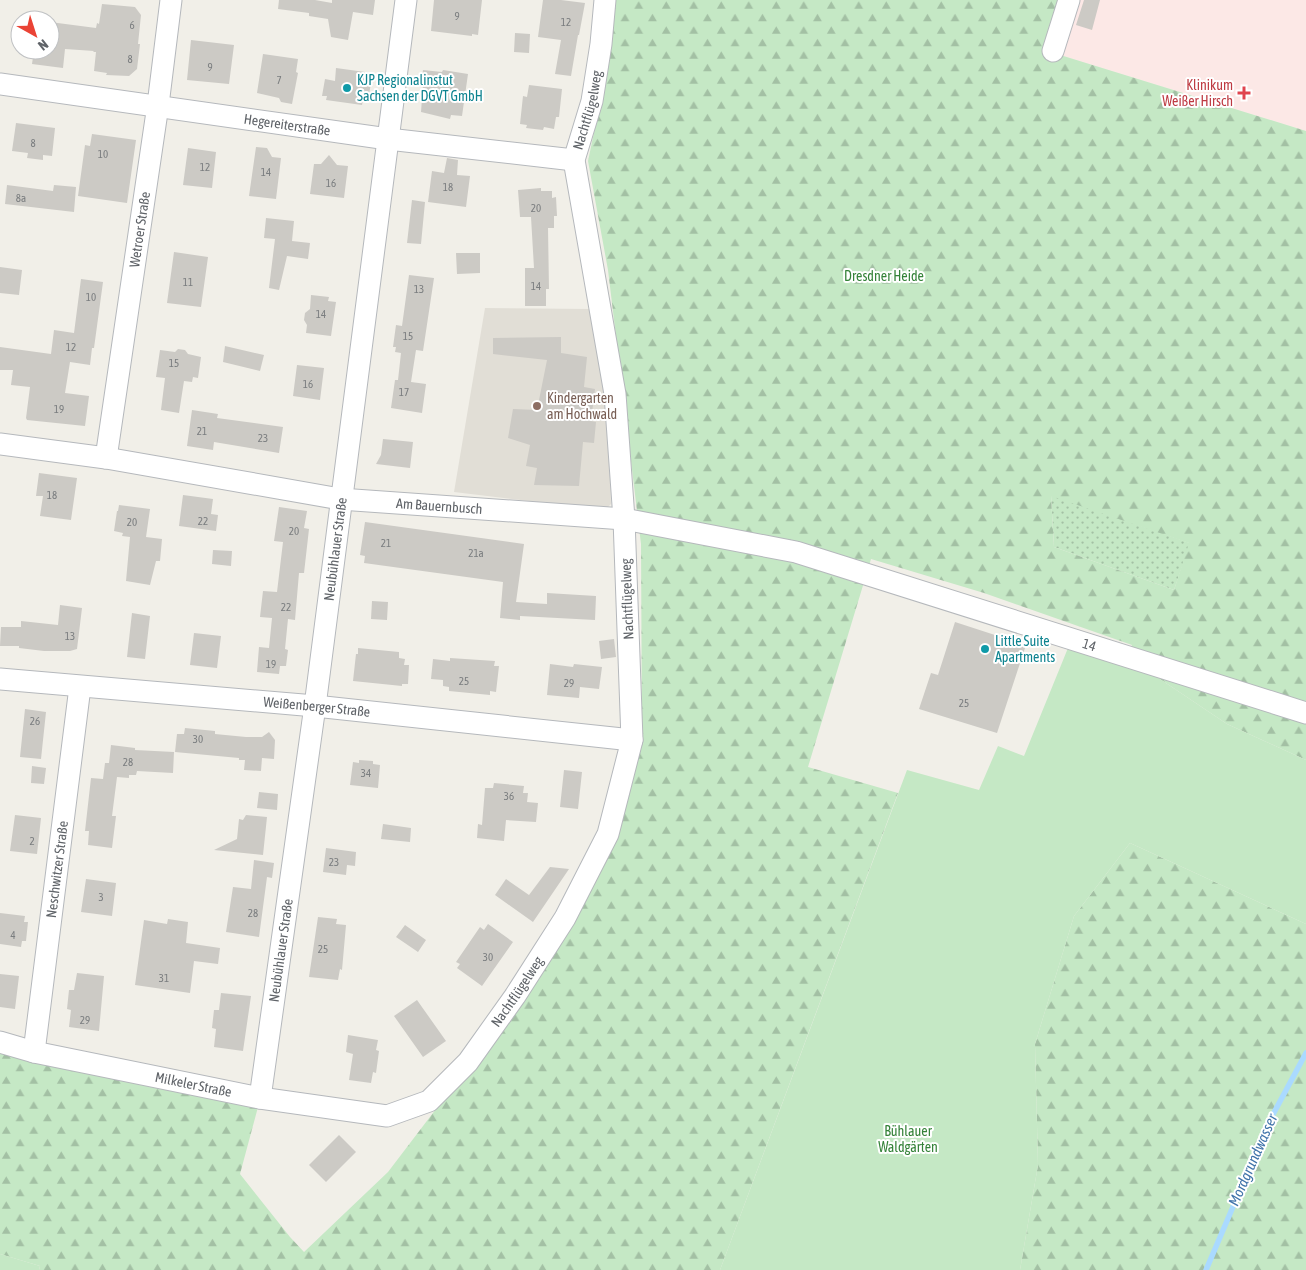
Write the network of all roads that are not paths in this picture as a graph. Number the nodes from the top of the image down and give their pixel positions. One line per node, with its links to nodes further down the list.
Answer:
1 (171, 0): 7 (street, Wetroer Straße)
2 (406, 0): 8 (street, Neubühlauer Straße)
3 (605, 0): 9 (street, Nachtflügelweg)
4 (1069, 0): 5 (street)
5 (1053, 51)
6 (0, 84): 7 (street, Hegereiterstraße)
7 (158, 106): 8 (street, Hegereiterstraße); 11 (street, Wetroer Straße)
8 (388, 139): 9 (street, Hegereiterstraße); 12 (street, Neubühlauer Straße)
9 (574, 160): 13 (street, Nachtflügelweg)
10 (0, 444): 11 (street, Am Bauernbusch)
11 (106, 458): 12 (street, Am Bauernbusch)
12 (340, 499): 13 (street, Am Bauernbusch); 17 (street, Neubühlauer Straße)
13 (624, 519): 14 (street, Am Bauernbusch); 19 (street, Nachtflügelweg)
14 (875, 576): 18 (street, 14)
15 (0, 678): 16 (street, Weißenberger Straße)
16 (80, 686): 17 (street, Weißenberger Straße); 21 (street, Neschwitzer Straße)
17 (315, 706): 19 (street, Weißenberger Straße); 22 (street, Neubühlauer Straße)
18 (1306, 712)
19 (632, 740): 23 (street, Nachtflügelweg)
20 (0, 1042): 21 (street, Milkeler Straße)
21 (34, 1052): 22 (street, Milkeler Straße)
22 (260, 1098): 23 (street, Milkeler Straße)
23 (387, 1116)

